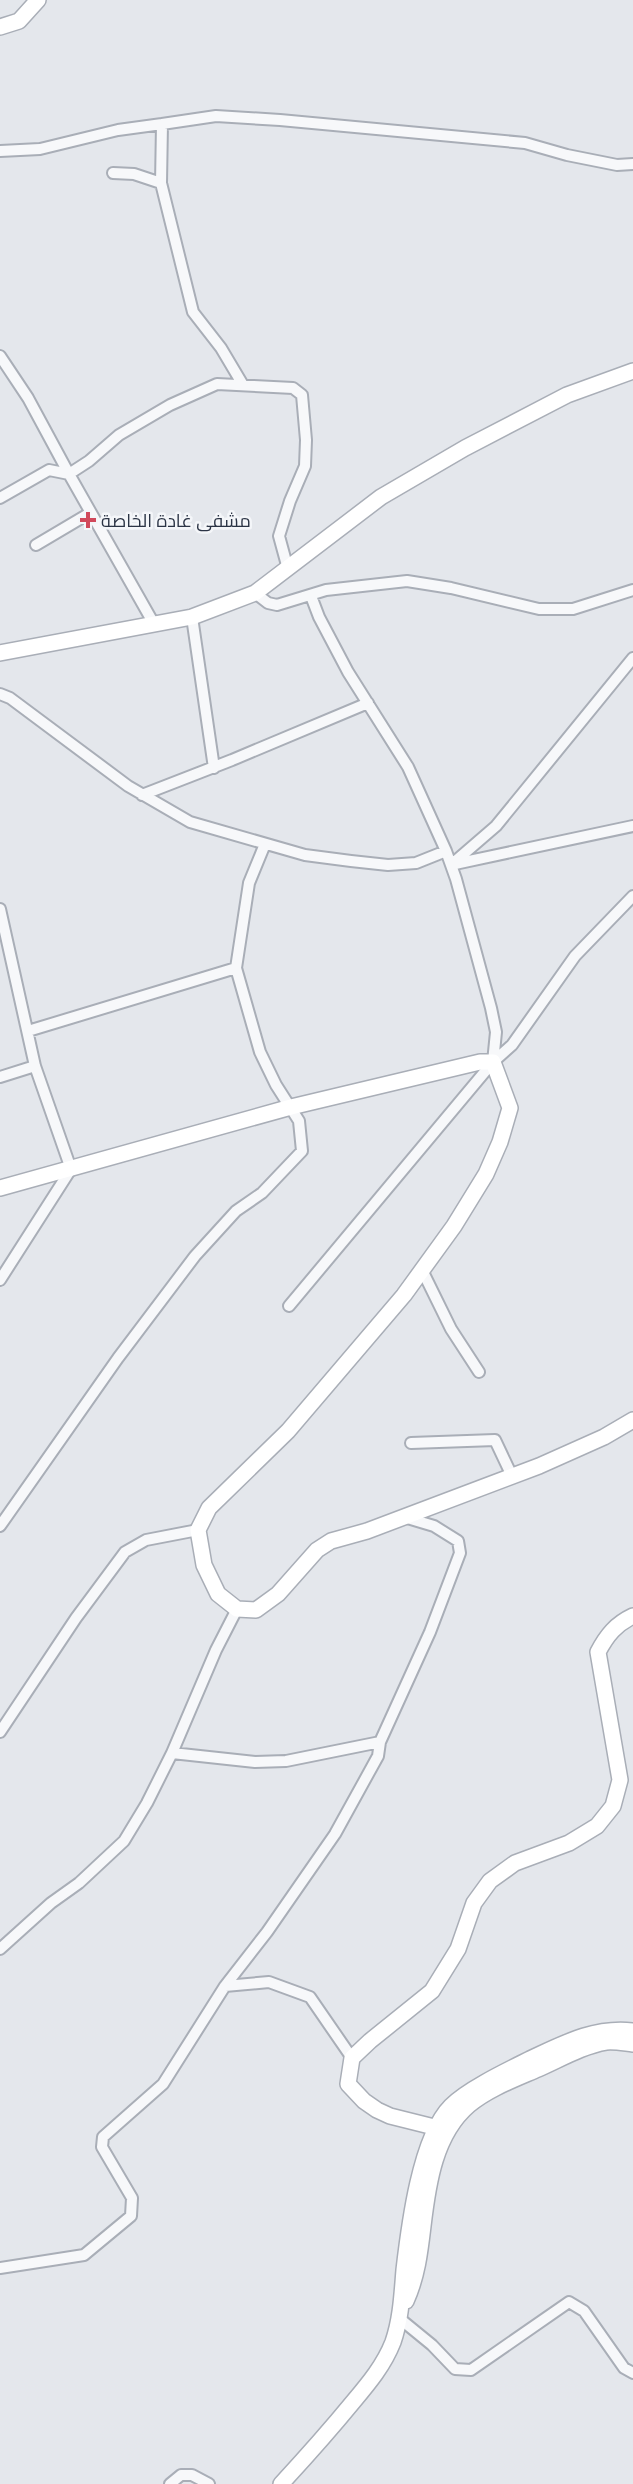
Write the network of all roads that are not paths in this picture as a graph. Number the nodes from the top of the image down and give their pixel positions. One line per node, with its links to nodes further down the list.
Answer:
1 (38, 0): 2 (street)
2 (0, 27)
3 (162, 124): 4 (street); 5 (street); 7 (street)
4 (0, 151)
5 (633, 164)
6 (113, 173): 7 (street)
7 (161, 183): 10 (street)
8 (0, 356): 11 (street)
9 (633, 371): 15 (street)
10 (243, 385): 11 (street); 15 (street)
11 (69, 474): 12 (street); 13 (street)
12 (0, 498)
13 (90, 513): 14 (street); 20 (street)
14 (36, 545)
15 (288, 569): 17 (street)
16 (633, 590): 18 (street)
17 (255, 593): 18 (street); 19 (street)
18 (311, 596): 24 (street)
19 (192, 617): 20 (street); 25 (street)
20 (154, 624): 21 (street)
21 (0, 653)
22 (633, 658): 30 (street)
23 (0, 694): 26 (street)
24 (368, 703): 25 (street); 29 (street)
25 (214, 768): 26 (street)
26 (142, 795): 28 (street)
27 (633, 826): 30 (street)
28 (265, 844): 29 (street); 34 (street)
29 (446, 851): 30 (street)
30 (452, 864): 37 (street)
31 (633, 896): 37 (street)
32 (0, 909): 35 (street)
33 (0, 968): 35 (street)
34 (236, 968): 36 (street); 40 (street)
35 (13, 969): 36 (street)
36 (28, 1031): 38 (street)
37 (493, 1062): 40 (street); 43 (street); 45 (street)
38 (35, 1066): 39 (street); 41 (street)
39 (0, 1077)
40 (291, 1107): 41 (street); 51 (street)
41 (71, 1168): 42 (street); 44 (street)
42 (0, 1188)
43 (422, 1270): 46 (street); 52 (street)
44 (0, 1280)
45 (289, 1306)
46 (479, 1372)
47 (633, 1420): 49 (street)
48 (411, 1443): 49 (street)
49 (512, 1476): 50 (street)
50 (404, 1517): 53 (street); 56 (street)
51 (0, 1526)
52 (198, 1530): 53 (street); 55 (street)
53 (237, 1609): 57 (street)
54 (633, 1616): 62 (street)
55 (0, 1732)
56 (380, 1742): 57 (street); 59 (street)
57 (172, 1753): 58 (street)
58 (0, 1949)
59 (225, 1986): 62 (street); 64 (street)
60 (633, 2031): 63 (street)
61 (633, 2044): 63 (street)
62 (352, 2058): 63 (street)
63 (441, 2129): 65 (street)
64 (0, 2268)
65 (400, 2315): 66 (street); 69 (street)
66 (633, 2373)
67 (170, 2484): 68 (street)
68 (209, 2484)
69 (281, 2484)

